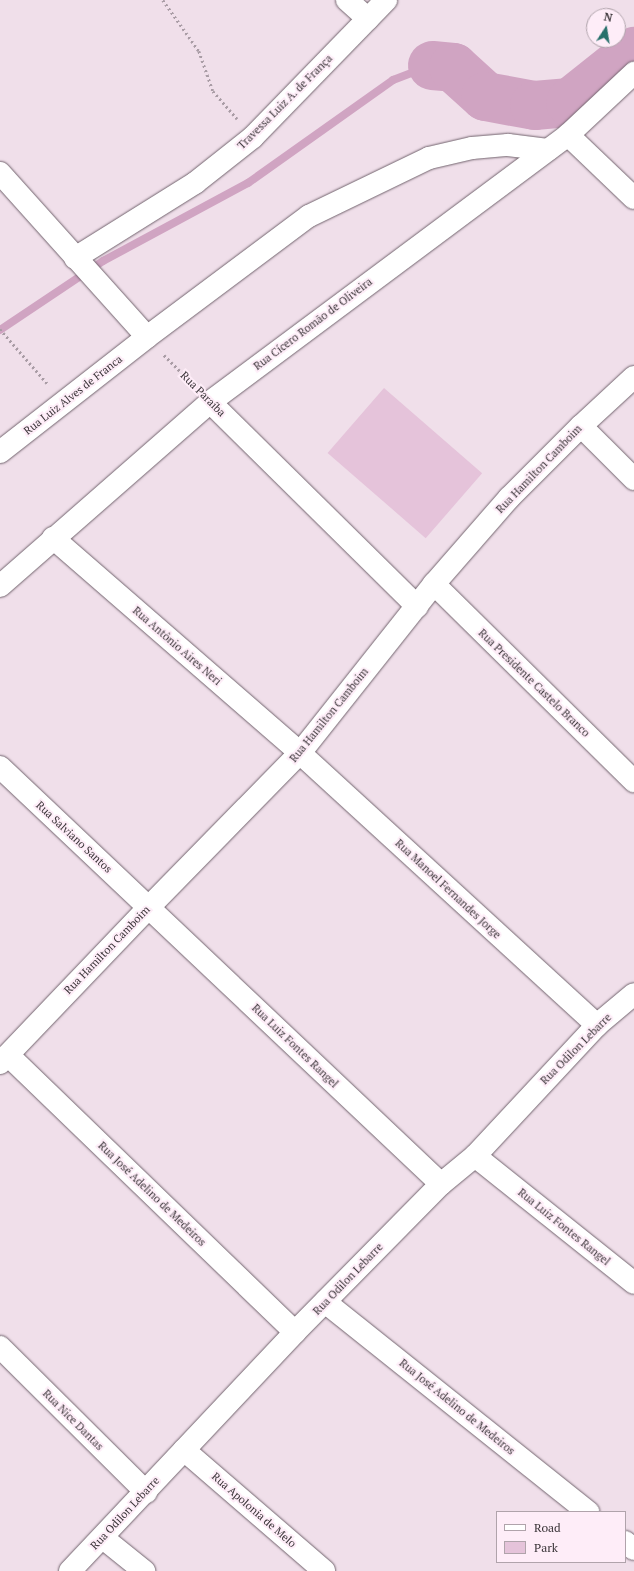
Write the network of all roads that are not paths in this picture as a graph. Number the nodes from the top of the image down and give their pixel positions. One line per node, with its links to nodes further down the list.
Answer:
1 (347, 0): 3 (street)
2 (386, 0): 3 (street, Travessa Luiz A. de França)
3 (368, 18): 9 (street, Travessa Luiz A. de França)
4 (634, 73): 5 (street, Rua Cícero Romão de Oliveira)
5 (568, 135): 6 (street, Rua Cícero Romão de Oliveira); 8 (street)
6 (548, 150): 10 (street, Rua Luiz Alves de Franca); 12 (street, Rua Cícero Romão de Oliveira)
7 (0, 173): 9 (street)
8 (634, 198)
9 (75, 258): 10 (street)
10 (147, 337): 14 (street, Rua Luiz Alves de Franca)
11 (634, 377): 13 (street, Rua Hamilton Camboim)
12 (210, 402): 16 (street, Rua Cícero Romão de Oliveira); 19 (street, Rua Paraíba)
13 (581, 426): 15 (street); 17 (street, Rua Hamilton Camboim)
14 (0, 452)
15 (634, 479)
16 (53, 538): 18 (street, Rua Cícero Romão de Oliveira); 20 (street, Rua Antônio Aires Neri)
17 (434, 584): 19 (street, Rua Hamilton Camboim); 22 (street, Rua Presidente Castelo Branco)
18 (0, 586)
19 (417, 606): 20 (street, Rua Hamilton Camboim)
20 (300, 753): 23 (street, Rua Hamilton Camboim); 25 (street, Rua Manoel Fernandes Jorge)
21 (0, 767): 23 (street, Rua Salviano Santos)
22 (634, 781)
23 (148, 907): 26 (street, Rua Hamilton Camboim); 28 (street, Rua Luiz Fontes Rangel)
24 (634, 995): 25 (street, Rua Odilon Lebarre)
25 (597, 1025): 27 (street, Rua Odilon Lebarre)
26 (4, 1059): 31 (street, Rua José Adelino de Medeiros)
27 (475, 1156): 28 (street, Rua Odilon Lebarre); 29 (street, Rua Luiz Fontes Rangel)
28 (441, 1184): 30 (street, Rua Odilon Lebarre)
29 (634, 1283)
30 (325, 1302): 31 (street, Rua Odilon Lebarre); 35 (street, Rua José Adelino de Medeiros)
31 (295, 1332): 33 (street, Rua Odilon Lebarre)
32 (0, 1347): 34 (street, Rua Nice Dantas)
33 (184, 1450): 34 (street, Rua Odilon Lebarre); 41 (street, Rua Apolonia de Melo)
34 (146, 1492): 36 (street, Rua Odilon Lebarre)
35 (587, 1511)
36 (103, 1538): 39 (street, Rua Odilon Lebarre); 40 (street)
37 (626, 1543): 38 (street)
38 (634, 1549)
39 (70, 1571)
40 (144, 1571)
41 (324, 1571)

